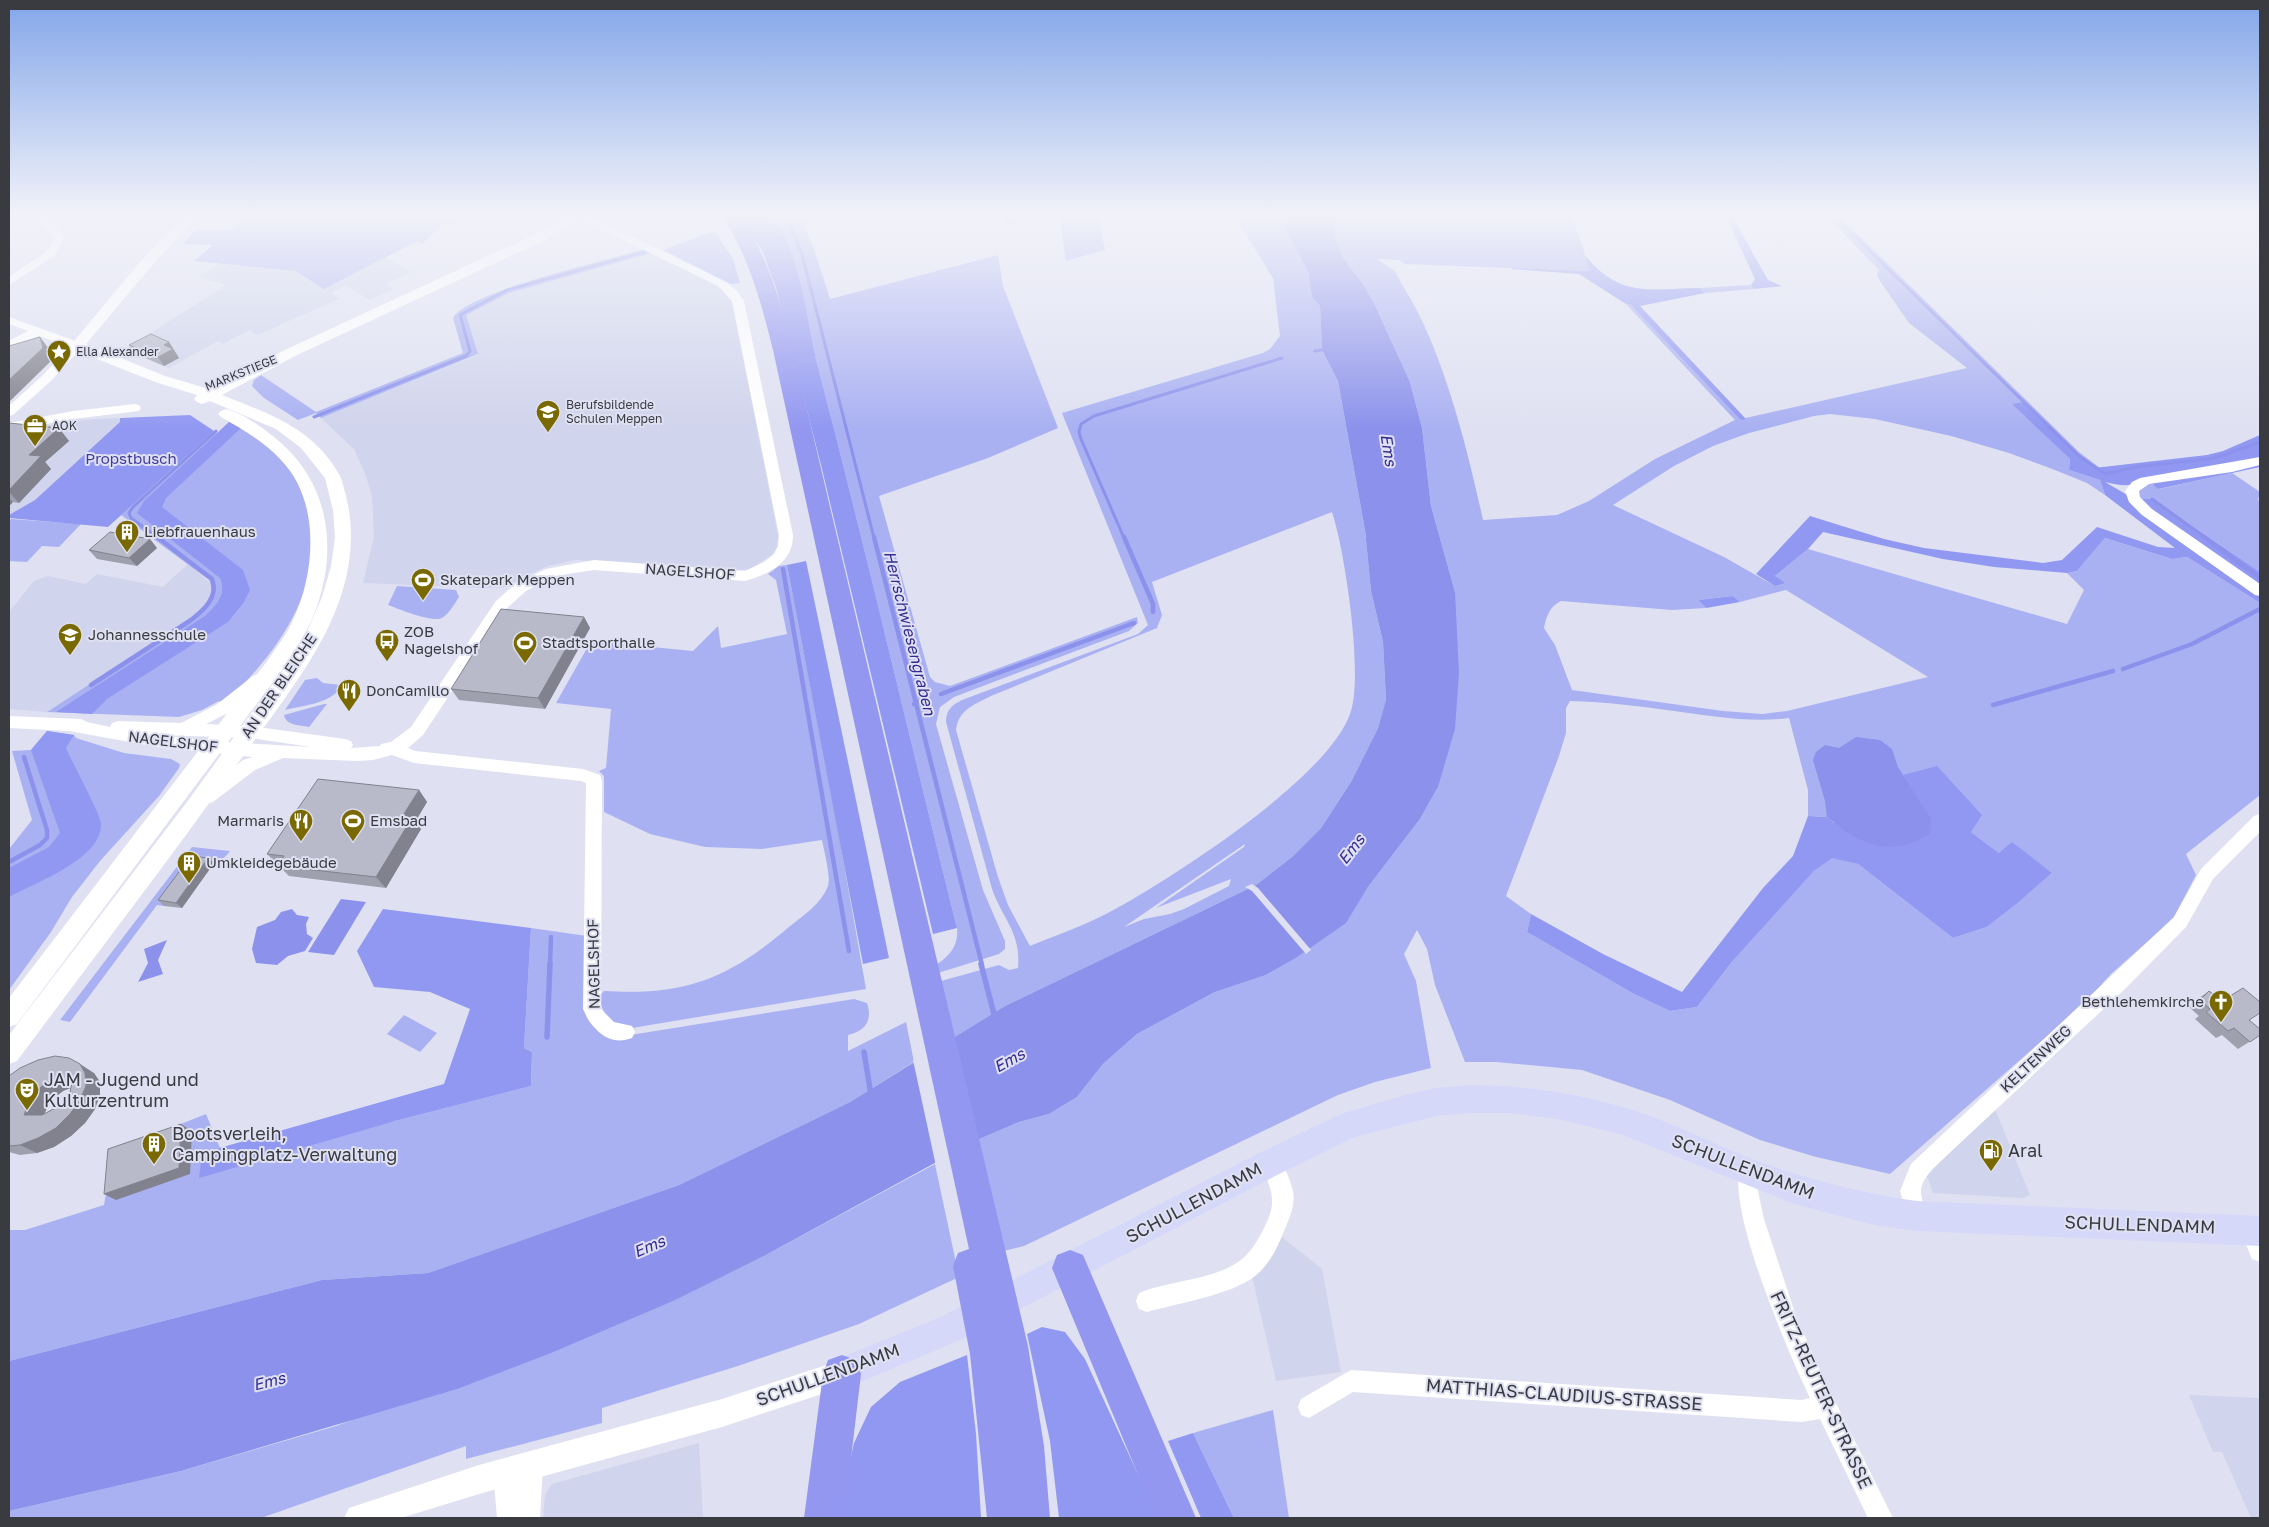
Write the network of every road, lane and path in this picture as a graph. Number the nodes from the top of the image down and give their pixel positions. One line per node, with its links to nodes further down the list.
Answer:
1 (128, 285): 9 (street)
2 (436, 285): 10 (street, MARKSTIEGE)
3 (724, 285): 26 (street, NAGELSHOF)
4 (755, 285): 31 (highway)
5 (766, 285): 31 (highway)
6 (9, 320): 7 (street)
7 (40, 331): 8 (street); 9 (street)
8 (9, 345)
9 (77, 346): 12 (street); 14 (street)
10 (292, 352): 11 (street, MARKSTIEGE); 12 (street, MARKSTIEGE)
11 (253, 372): 12 (street, MARKSTIEGE); 15 (street)
12 (200, 395): 15 (street, AN DER BLEICHE); 19 (street, AN DER BLEICHE)
13 (136, 408): 16 (street)
14 (9, 412)
15 (282, 426): 24 (street, AN DER BLEICHE)
16 (9, 427)
17 (2260, 461): 18 (street)
18 (2260, 591)
19 (275, 666): 22 (street, AN DER BLEICHE); 23 (street, AN DER BLEICHE)
20 (9, 722): 21 (street, NAGELSHOF)
21 (72, 725): 22 (street, NAGELSHOF); 25 (street, NAGELSHOF)
22 (182, 729): 23 (street, NAGELSHOF)
23 (227, 730): 24 (street, NAGELSHOF); 25 (street, AN DER BLEICHE)
24 (250, 732): 26 (street, NAGELSHOF); 27 (street, AN DER BLEICHE)
25 (213, 747): 27 (street, NAGELSHOF); 32 (street, AN DER BLEICHE)
26 (394, 748): 28 (street, NAGELSHOF); 33 (street, NAGELSHOF)
27 (237, 749): 28 (street, NAGELSHOF); 29 (street, AN DER BLEICHE)
28 (285, 752): 29 (street, AN DER BLEICHE)
29 (194, 808): 34 (street, AN DER BLEICHE)
30 (2260, 820): 37 (street, KELTENWEG)
31 (914, 962): 41 (highway)
32 (9, 1016)
33 (626, 1032)
34 (9, 1053)
35 (1270, 1163): 36 (main road, SCHULLENDAMM); 39 (main road, SCHULLENDAMM); 40 (street, SCHULLENDAMM)
36 (1748, 1172): 37 (main road, SCHULLENDAMM); 44 (street, FRITZ-REUTER-STRASSE)
37 (1917, 1216): 38 (main road, SCHULLENDAMM)
38 (2257, 1237)
39 (1070, 1268): 42 (main road, SCHULLENDAMM); 52 (highway)
40 (1147, 1301)
41 (999, 1350): 50 (highway); 51 (highway)
42 (842, 1374): 45 (street, SCHULLENDAMM); 49 (highway)
43 (1309, 1407): 44 (street, MATTHIAS-CLAUDIUS-STRASSE)
44 (1826, 1407): 53 (street, FRITZ-REUTER-STRASSE)
45 (518, 1469): 46 (street, SCHULLENDAMM); 47 (street); 48 (street)
46 (359, 1518)
47 (509, 1518)
48 (528, 1518)
49 (824, 1518)
50 (1008, 1518)
51 (1030, 1518)
52 (1176, 1518)
53 (1881, 1518)

